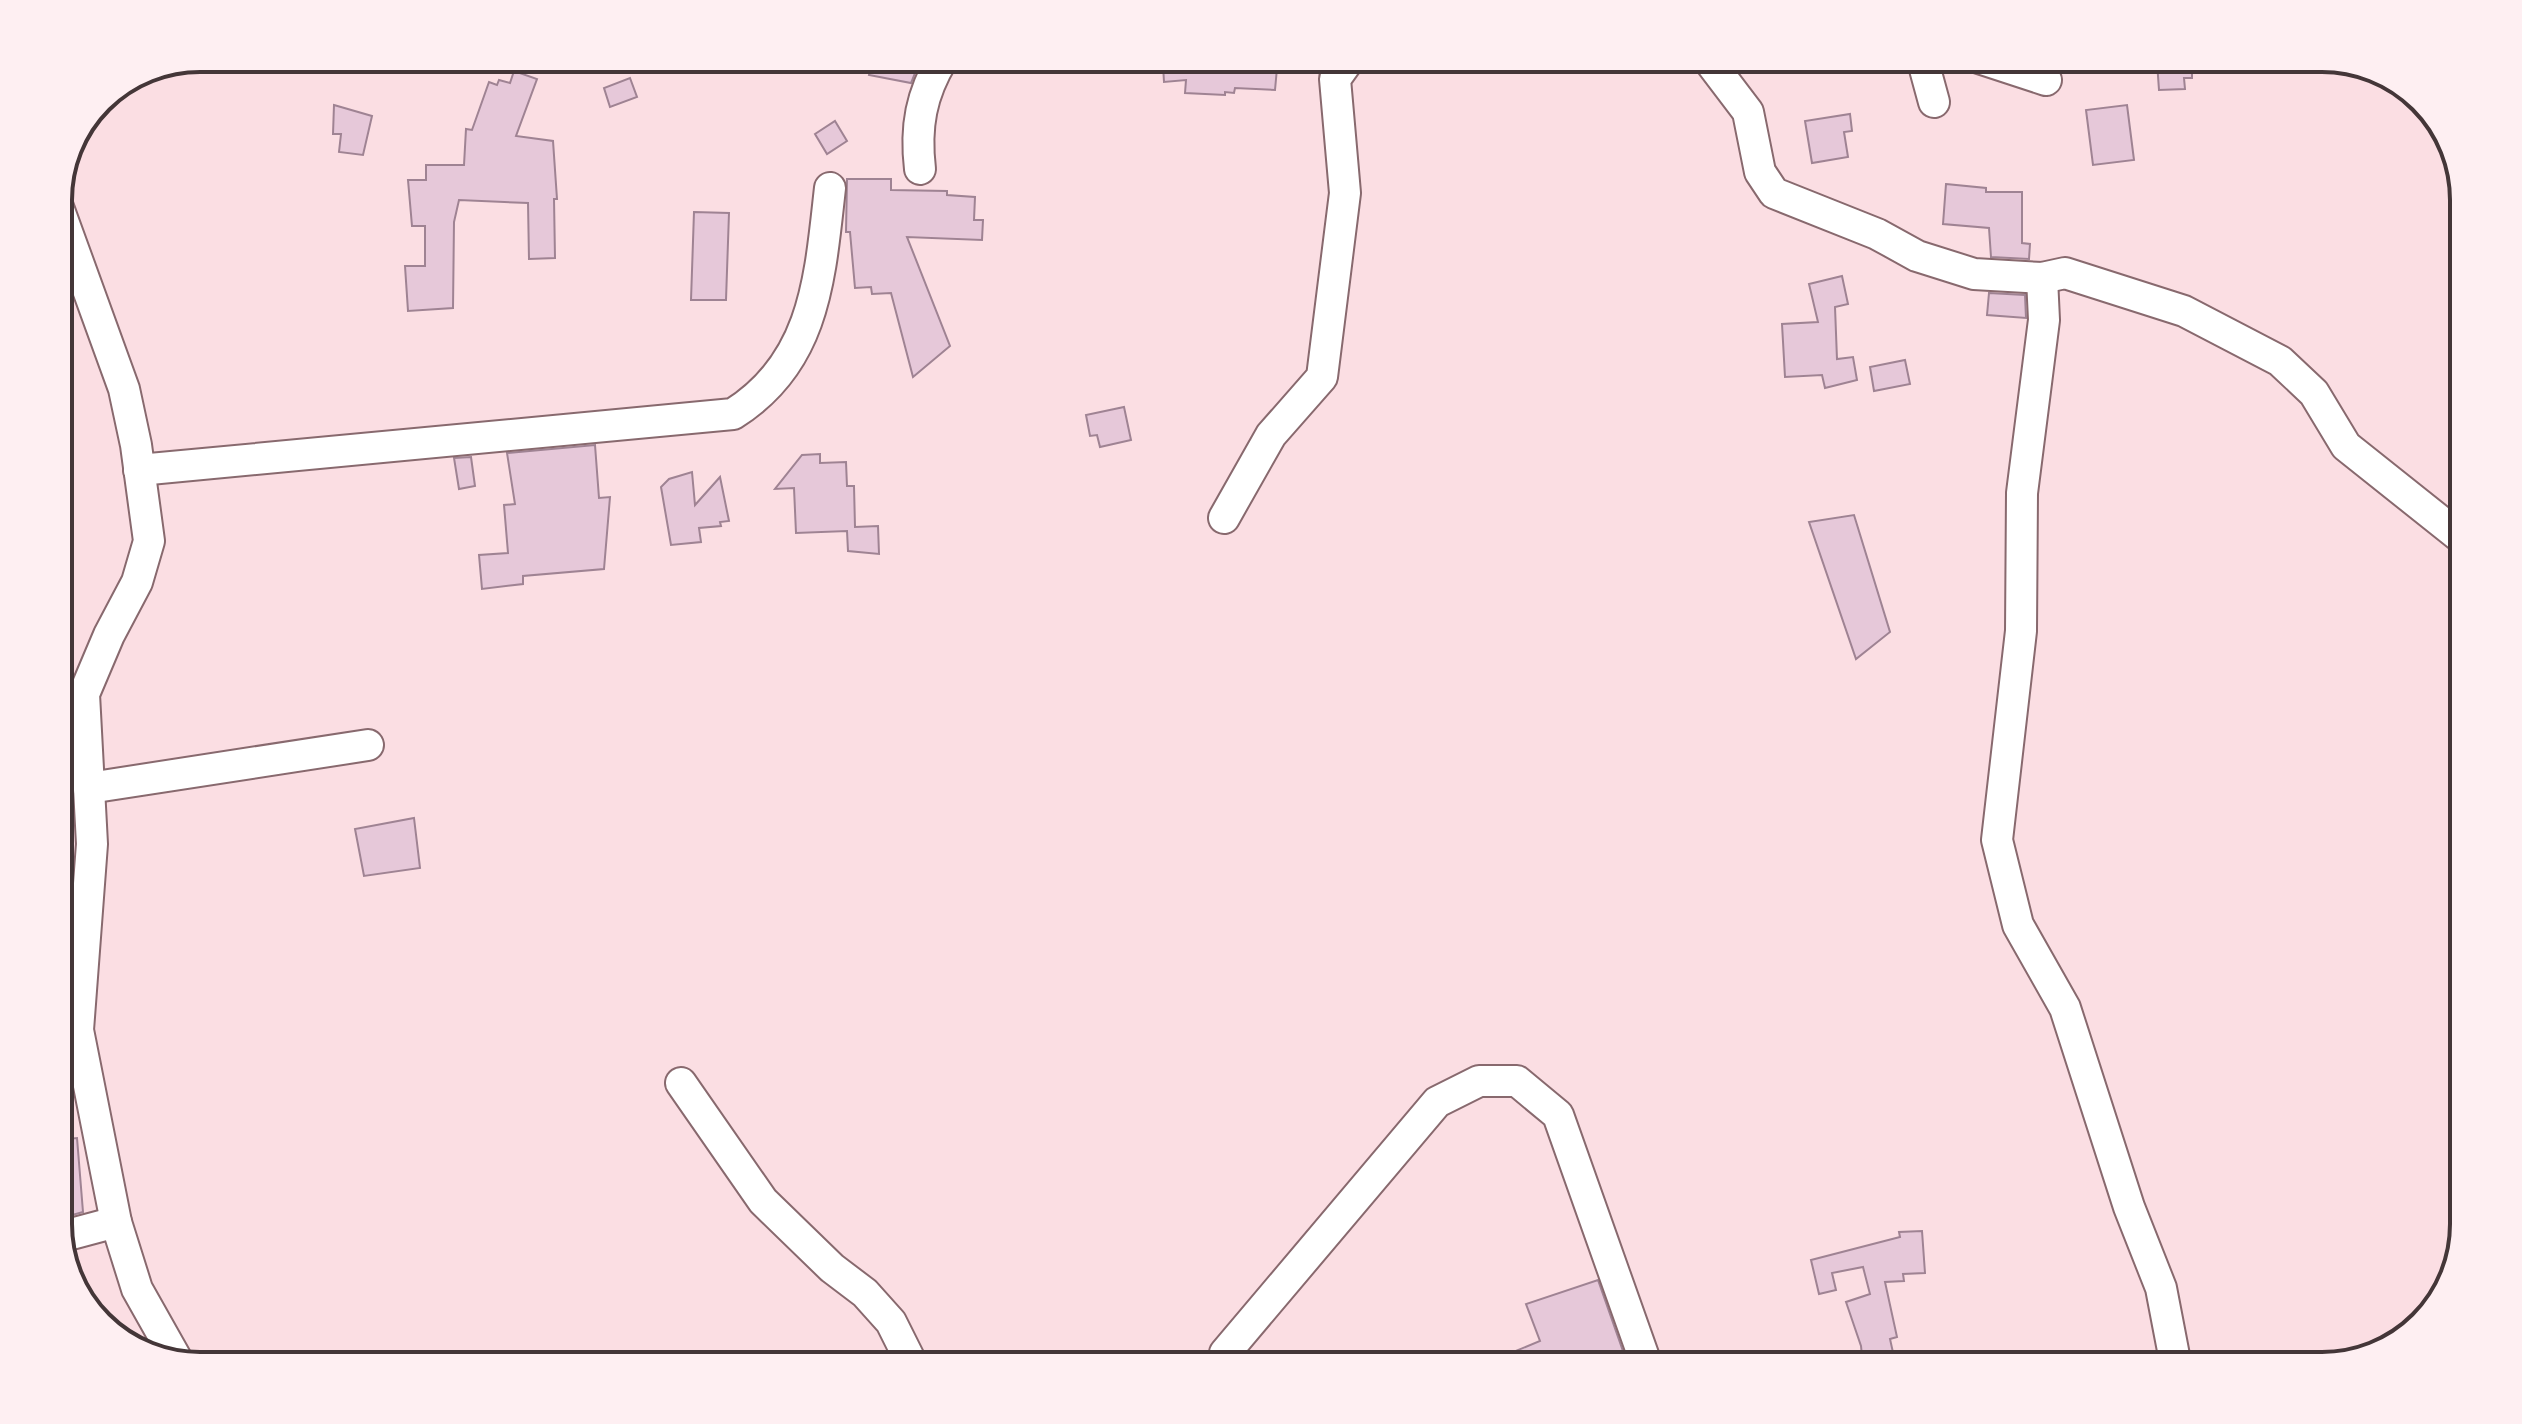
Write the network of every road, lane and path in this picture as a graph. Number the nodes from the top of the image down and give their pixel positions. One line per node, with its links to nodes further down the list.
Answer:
1 (934, 72): 8 (street)
2 (1340, 72): 13 (street)
3 (1726, 72): 11 (street)
4 (1926, 72): 7 (street)
5 (2022, 72): 6 (street)
6 (2046, 80)
7 (1934, 102)
8 (920, 169)
9 (830, 188): 12 (street)
10 (72, 246): 12 (street)
11 (2042, 278): 14 (street); 26 (street)
12 (139, 470): 16 (street)
13 (1224, 518)
14 (2450, 529)
15 (368, 745): 16 (street)
16 (89, 788): 17 (street)
17 (72, 1001)
18 (72, 1048): 20 (street)
19 (681, 1083): 23 (street)
20 (116, 1222): 21 (street); 22 (street)
21 (72, 1234)
22 (171, 1349)
23 (906, 1352)
24 (1226, 1352): 25 (street)
25 (1642, 1352)
26 (2173, 1352)

